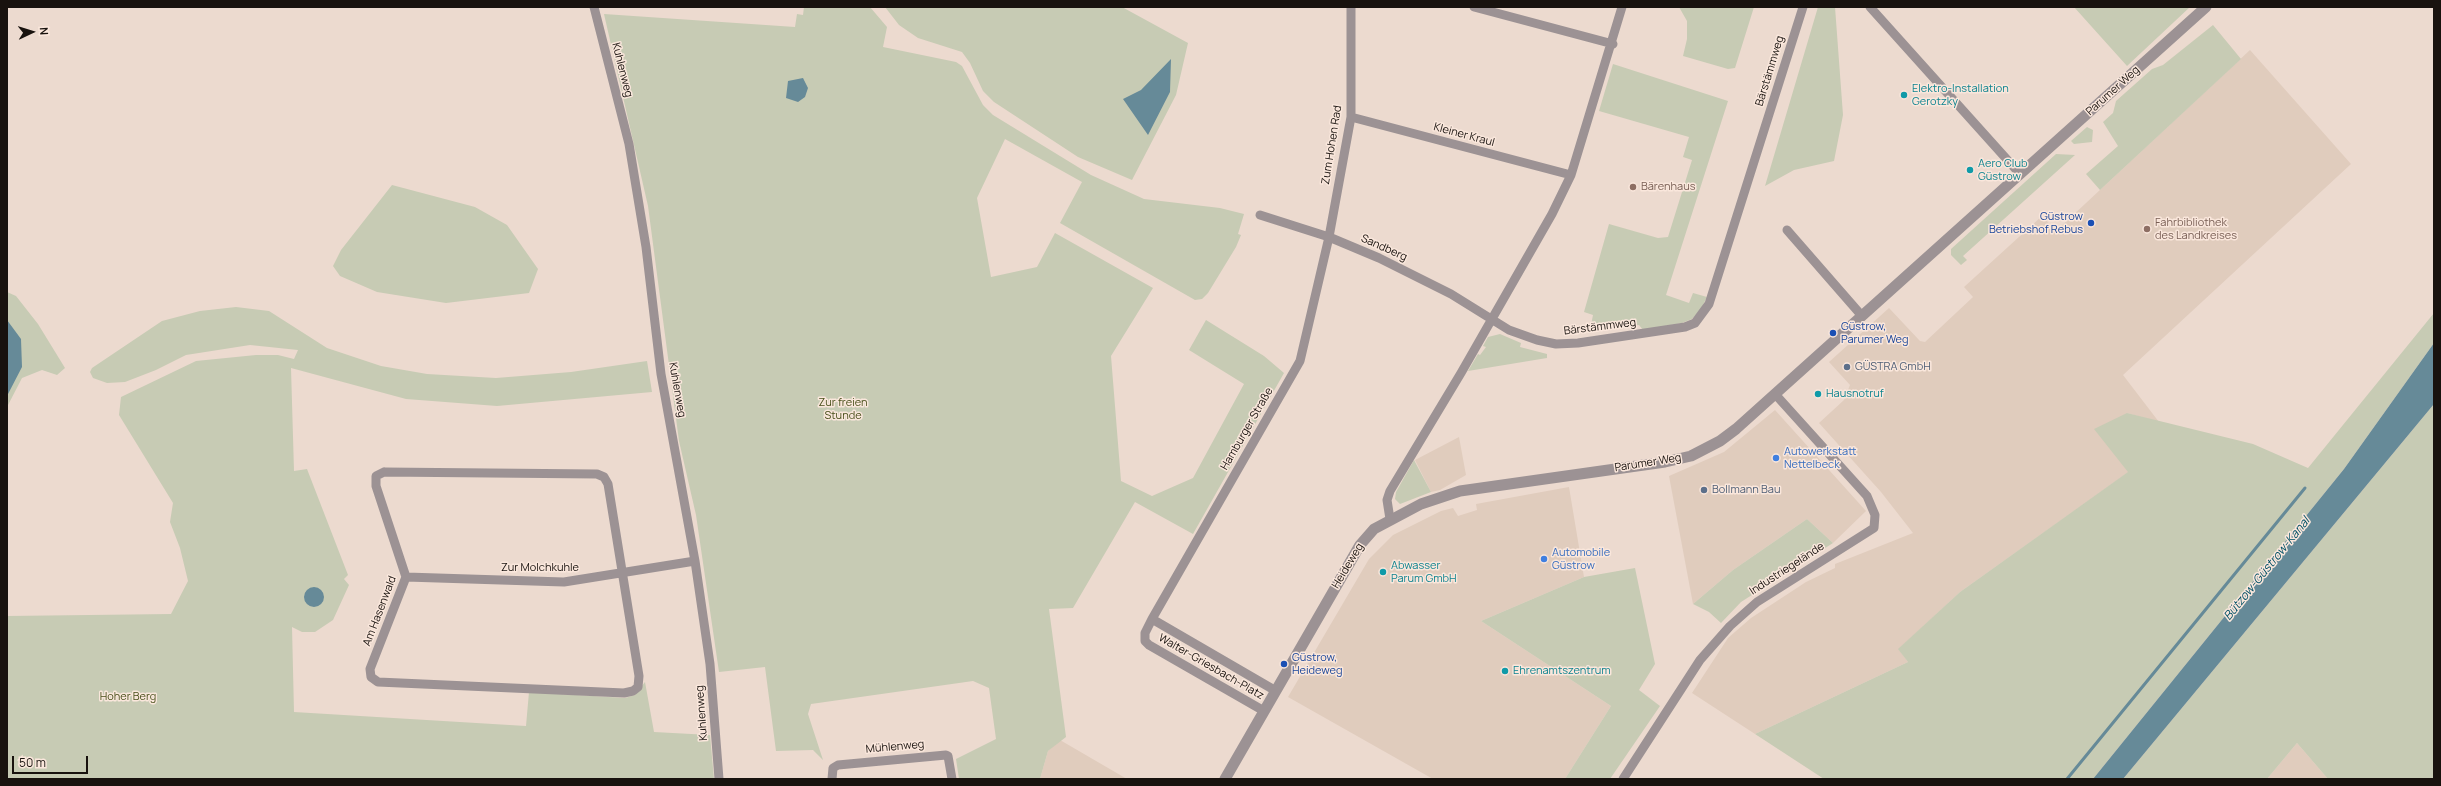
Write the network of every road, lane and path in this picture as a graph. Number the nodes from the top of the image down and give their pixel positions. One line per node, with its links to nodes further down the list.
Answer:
1 (594, 7): 19 (street, Kuhlenweg)
2 (1352, 7): 9 (street, Zum Hohen Rad)
3 (1474, 7): 8 (street)
4 (1622, 7): 8 (street)
5 (1802, 7): 16 (street, Bärstämmweg)
6 (1870, 7): 10 (street)
7 (2206, 7): 10 (street, Parumer Weg)
8 (1613, 44): 11 (street)
9 (1351, 117): 11 (street, Kleiner Kraul); 14 (street, Zum Hohen Rad)
10 (2020, 174): 15 (street, Parumer Weg)
11 (1571, 175): 16 (street)
12 (1260, 215): 14 (street, Sandberg)
13 (1787, 230): 15 (street)
14 (1328, 238): 16 (street, Sandberg); 22 (street, Hamburger Straße)
15 (1862, 316): 17 (street, Parumer Weg)
16 (1492, 319): 18 (street)
17 (1775, 394): 18 (street, Parumer Weg); 29 (street, Industriegelände)
18 (1390, 519): 23 (street, Heideweg)
19 (696, 562): 20 (street, Zur Molchkuhle); 25 (street, Kuhlenweg)
20 (621, 574): 21 (street, Zur Molchkuhle); 21 (street, Am Hasenwald); 21 (street, Am Hasenwald)
21 (406, 577)
22 (1152, 619): 23 (street, Walter-Griesbach-Platz); 24 (street, Walter-Griesbach-Platz)
23 (1276, 691): 24 (street, Heideweg)
24 (1264, 712): 28 (street, Heideweg)
25 (720, 779)
26 (832, 779): 27 (street, Mühlenweg)
27 (952, 779)
28 (1225, 779)
29 (1623, 779)

